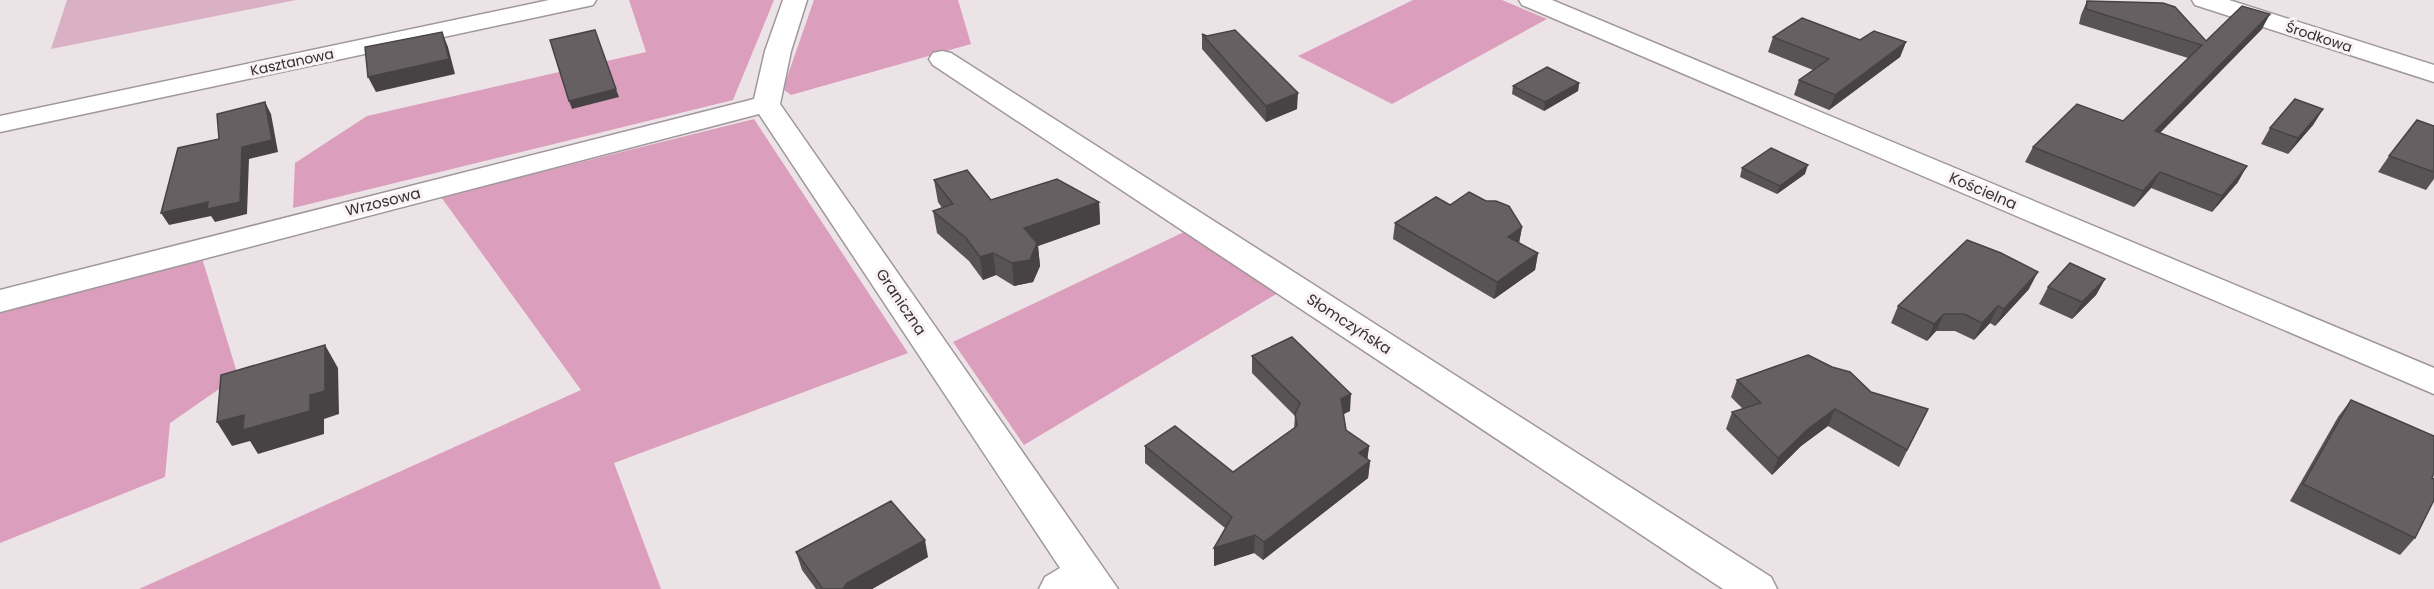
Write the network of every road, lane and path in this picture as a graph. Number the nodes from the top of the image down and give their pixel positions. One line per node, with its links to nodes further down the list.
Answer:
1 (584, 0): 8 (street, Kasztanowa)
2 (795, 0): 7 (street)
3 (1531, 0): 10 (street, Kościelna)
4 (2204, 0): 6 (street, Środkowa)
5 (942, 59): 12 (street, Słomczyńska)
6 (2434, 74)
7 (766, 104): 9 (street, Wrzosowa); 11 (street, Graniczna)
8 (0, 124)
9 (0, 301)
10 (2434, 382)
11 (1081, 584)
12 (1756, 589)

